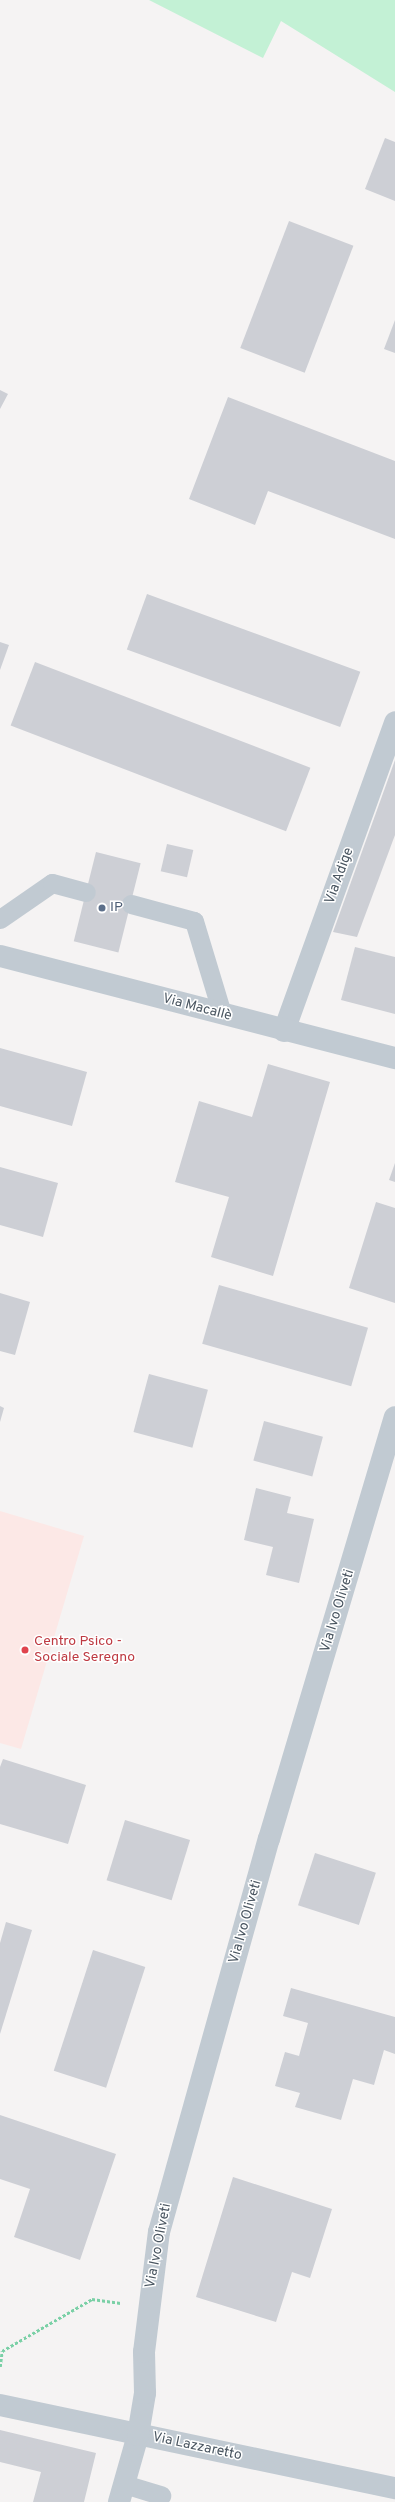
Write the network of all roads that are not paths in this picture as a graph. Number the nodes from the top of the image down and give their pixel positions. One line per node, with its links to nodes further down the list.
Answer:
1 (395, 722): 7 (street, Via Adige)
2 (86, 892): 4 (lane)
3 (130, 904): 6 (lane)
4 (0, 919)
5 (0, 956): 6 (street, Via Macallè)
6 (222, 1014): 7 (street, Via Macallè)
7 (284, 1031): 8 (street, Via Macallè)
8 (395, 1058)
9 (395, 1418): 11 (street, Via Ivo Oliveti)
10 (0, 2405): 11 (street, Via Lazzaretto)
11 (138, 2435): 12 (street, Via Lazzaretto); 13 (street, Via Ivo Oliveti)
12 (395, 2488)
13 (121, 2493): 14 (lane)
14 (161, 2495)

